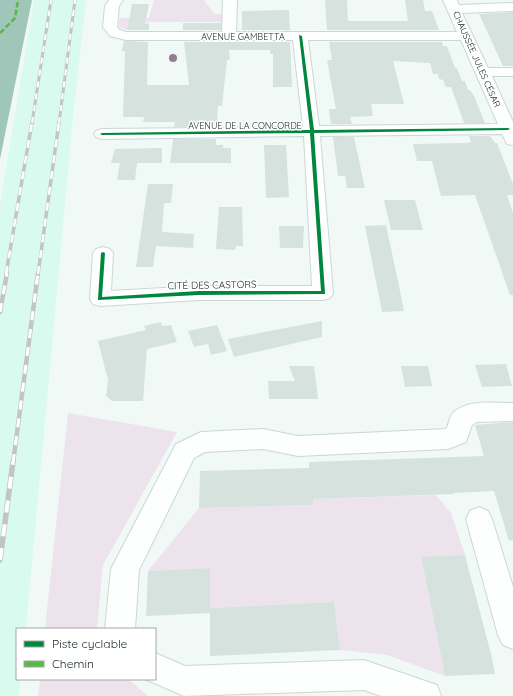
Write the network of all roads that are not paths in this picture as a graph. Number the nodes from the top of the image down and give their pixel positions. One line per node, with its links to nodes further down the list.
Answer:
1 (116, 0): 5 (street, AVENUE GAMBETTA)
2 (230, 0): 5 (street)
3 (452, 4): 4 (street); 7 (street, CHAUSSÉE JULES CÉSAR)
4 (513, 7)
5 (229, 36): 6 (street, AVENUE GAMBETTA)
6 (300, 36): 7 (street, AVENUE GAMBETTA); 10 (street)
7 (467, 36): 8 (street, CHAUSSÉE JULES CÉSAR)
8 (484, 72): 9 (street); 12 (street, CHAUSSÉE JULES CÉSAR)
9 (513, 72)
10 (312, 132): 11 (street, AVENUE DE LA CONCORDE); 12 (street, AVENUE DE LA CONCORDE); 13 (street, CITÉ DES CASTORS)
11 (102, 134)
12 (511, 134)
13 (103, 254)
14 (513, 412): 16 (street)
15 (479, 519): 17 (street)
16 (120, 628)
17 (513, 635)
18 (156, 668): 19 (street)
19 (426, 696)

